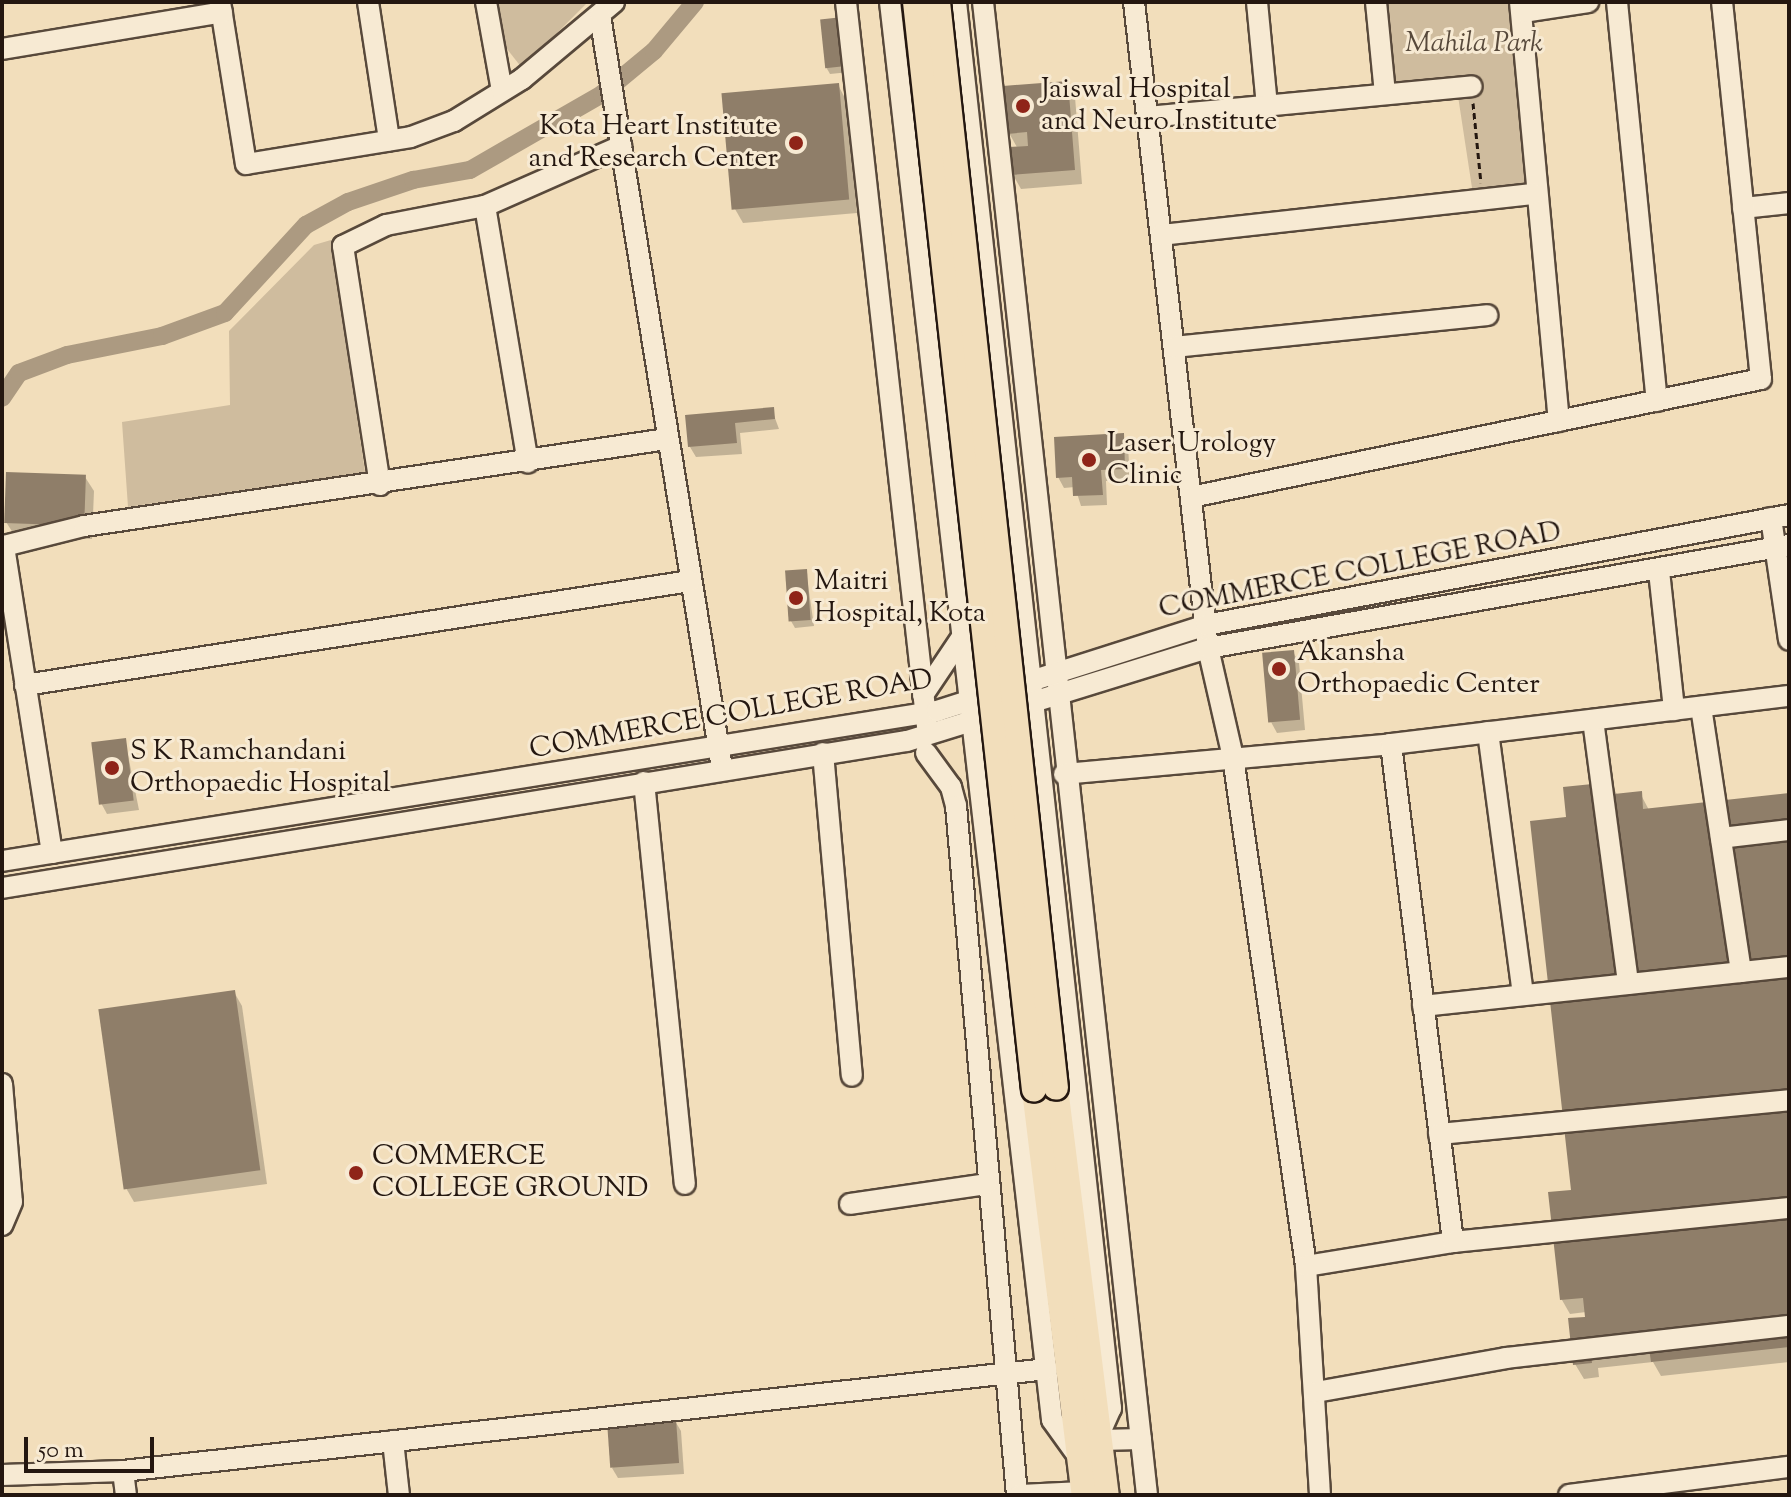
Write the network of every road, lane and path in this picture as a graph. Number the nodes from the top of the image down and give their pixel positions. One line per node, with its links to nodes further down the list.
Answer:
1 (368, 2): 24 (street)
2 (486, 2): 20 (street)
3 (846, 2): 56 (street)
4 (890, 2): 47 (street)
5 (915, 2): 83 (main road, bridge)
6 (938, 2): 83 (main road, bridge)
7 (956, 2): 45 (street)
8 (983, 2): 44 (street)
9 (1134, 2): 23 (street)
10 (1257, 2): 22 (street)
11 (1376, 2): 21 (street)
12 (1588, 2): 16 (street)
13 (1617, 2): 34 (street)
14 (1722, 2): 30 (street)
15 (221, 7): 18 (street); 24 (street)
16 (1522, 7): 27 (street)
17 (607, 9): 20 (street); 25 (street)
18 (2, 49)
19 (1472, 86): 21 (street); 26 (path)
20 (502, 91): 24 (street)
21 (1385, 94): 22 (street)
22 (1267, 105): 23 (street)
23 (1147, 117): 31 (street)
24 (389, 140)
25 (621, 146): 29 (street); 36 (street)
26 (1495, 186)
27 (1534, 194): 31 (street); 35 (street)
28 (1789, 203): 30 (street)
29 (485, 206): 37 (street); 38 (street)
30 (1743, 208): 34 (street)
31 (1161, 235): 33 (street)
32 (1487, 315): 33 (street)
33 (1174, 347): 39 (street)
34 (1657, 401): 35 (street)
35 (1559, 421): 39 (street)
36 (667, 439): 37 (street); 43 (street)
37 (528, 462): 38 (street)
38 (380, 485): 52 (street)
39 (1191, 497): 46 (street)
40 (1780, 517): 41 (street); 46 (street, COMMERCE COLLEGE ROAD)
41 (1781, 547): 42 (street); 48 (street)
42 (1659, 571): 49 (street); 59 (street)
43 (690, 581): 52 (street); 63 (street)
44 (1050, 610): 45 (street); 50 (street)
45 (1022, 615): 51 (street)
46 (1206, 625): 49 (street); 50 (street, COMMERCE COLLEGE ROAD)
47 (964, 634): 56 (street); 58 (street)
48 (1789, 640)
49 (1208, 648): 53 (street); 66 (street)
50 (1057, 669): 51 (street, COMMERCE COLLEGE ROAD); 53 (street)
51 (1029, 679): 55 (street); 58 (street, COMMERCE COLLEGE ROAD)
52 (25, 685): 73 (street)
53 (1059, 696): 55 (street); 68 (street)
54 (1789, 696): 57 (street)
55 (1032, 703): 58 (street); 97 (street)
56 (924, 704): 58 (street, COMMERCE COLLEGE ROAD); 63 (street, COMMERCE COLLEGE ROAD); 64 (street)
57 (1701, 707): 59 (street); 72 (street)
58 (972, 709): 64 (street); 70 (street)
59 (1674, 710): 60 (street)
60 (1593, 720): 61 (street); 78 (street)
61 (1488, 732): 62 (street); 79 (street)
62 (1391, 744): 66 (street); 80 (street)
63 (719, 749): 67 (street); 73 (street, COMMERCE COLLEGE ROAD)
64 (932, 751): 65 (street); 70 (street); 87 (street)
65 (823, 753): 67 (street); 81 (street)
66 (1233, 757): 68 (street); 92 (street)
67 (723, 770): 69 (street)
68 (1064, 774): 98 (street)
69 (644, 782): 75 (street); 86 (street)
70 (983, 805): 94 (street)
71 (1789, 830): 72 (street)
72 (1721, 838): 77 (street)
73 (52, 853): 74 (street, COMMERCE COLLEGE ROAD)
74 (2, 861)
75 (2, 888)
76 (1789, 967): 77 (street)
77 (1741, 972): 78 (street)
78 (1628, 984): 79 (street)
79 (1523, 995): 80 (street)
80 (1423, 1006): 85 (street)
81 (852, 1076)
82 (2, 1084): 90 (street)
83 (1045, 1089): 97 (main road); 100 (main road)
84 (1789, 1100): 85 (street)
85 (1439, 1134): 91 (street)
86 (685, 1184)
87 (987, 1184): 88 (street); 95 (street)
88 (850, 1204)
89 (1789, 1208): 91 (street)
90 (2, 1225)
91 (1453, 1242): 92 (street)
92 (1306, 1266): 96 (street)
93 (1789, 1326): 96 (street)
94 (1043, 1369): 95 (street); 100 (street)
95 (1011, 1373): 99 (street); 107 (street)
96 (1316, 1392): 109 (street)
97 (1101, 1436): 98 (street); 104 (main road)
98 (1141, 1439): 108 (street)
99 (393, 1441): 102 (street); 106 (street)
100 (1080, 1459): 104 (main road)
101 (1789, 1467): 110 (street)
102 (123, 1471): 103 (street); 105 (street)
103 (2, 1475)
104 (1091, 1494): 107 (street)
105 (126, 1495)
106 (399, 1495)
107 (1018, 1495)
108 (1147, 1495)
109 (1320, 1495)
110 (1569, 1495)

